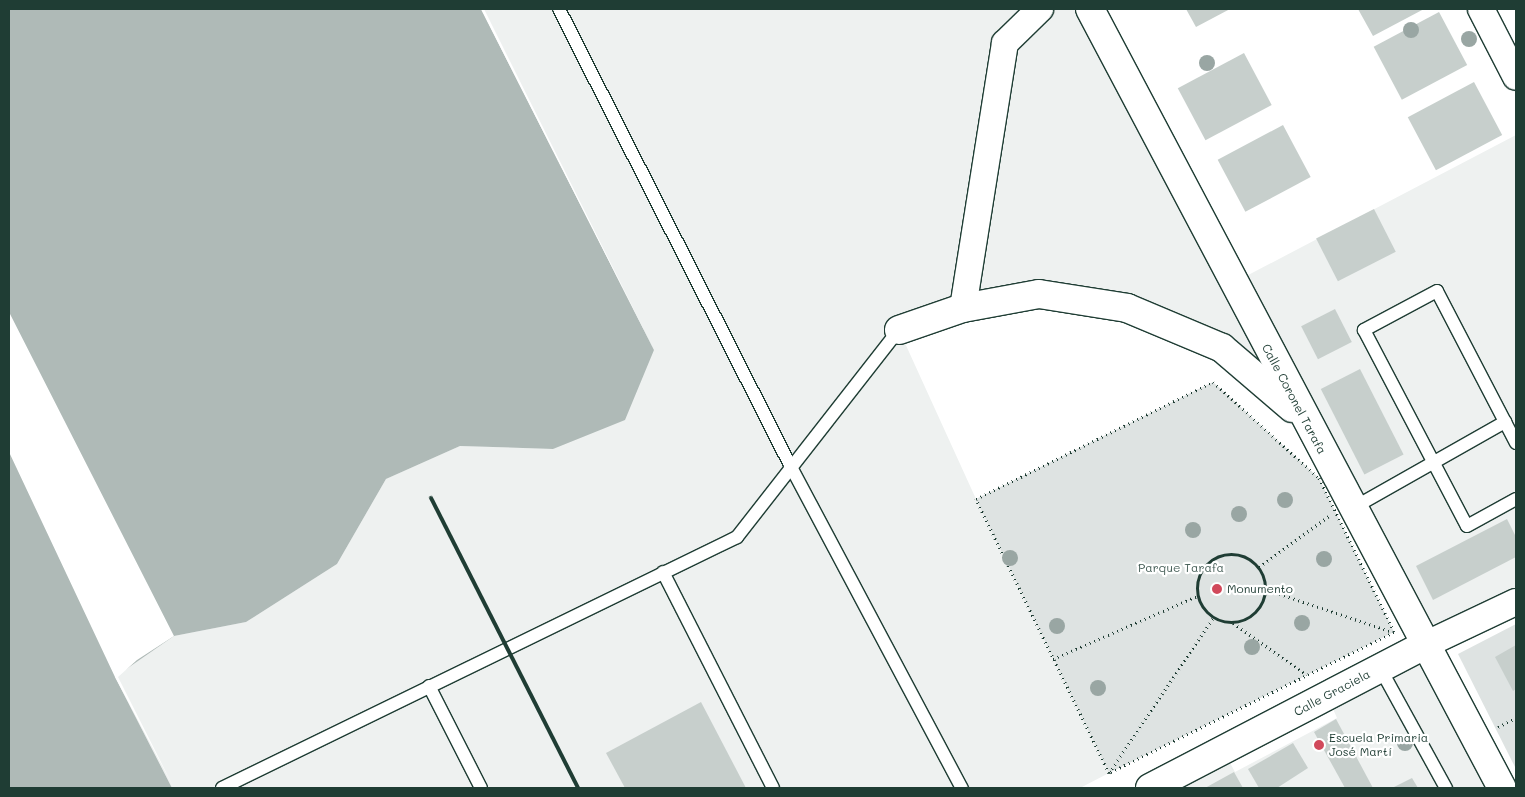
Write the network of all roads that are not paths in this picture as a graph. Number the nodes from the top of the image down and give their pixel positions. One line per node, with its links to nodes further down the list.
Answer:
1 (559, 9): 12 (lane)
2 (1040, 9): 6 (street)
3 (1090, 9): 8 (street, Calle Coronel Tarafa)
4 (1481, 9): 5 (street)
5 (1516, 77)
6 (963, 308): 7 (street); 8 (street)
7 (899, 330): 12 (lane)
8 (1303, 417): 14 (street, Calle Coronel Tarafa)
9 (1505, 422): 10 (lane); 11 (lane); 11 (lane)
10 (1516, 444)
11 (1433, 463): 13 (lane); 14 (lane)
12 (790, 465): 15 (lane); 23 (lane)
13 (1516, 499)
14 (1344, 510): 17 (street, Calle Coronel Tarafa)
15 (663, 572): 19 (lane); 22 (lane)
16 (1516, 602): 17 (street, Calle Graciela)
17 (1427, 644): 18 (street, Calle Graciela); 26 (street, Calle Coronel Tarafa)
18 (1380, 668): 24 (street, Calle Graciela); 25 (lane)
19 (429, 686): 20 (lane); 21 (lane)
20 (222, 788)
21 (481, 788)
22 (773, 788)
23 (962, 788)
24 (1150, 788)
25 (1446, 788)
26 (1502, 788)

